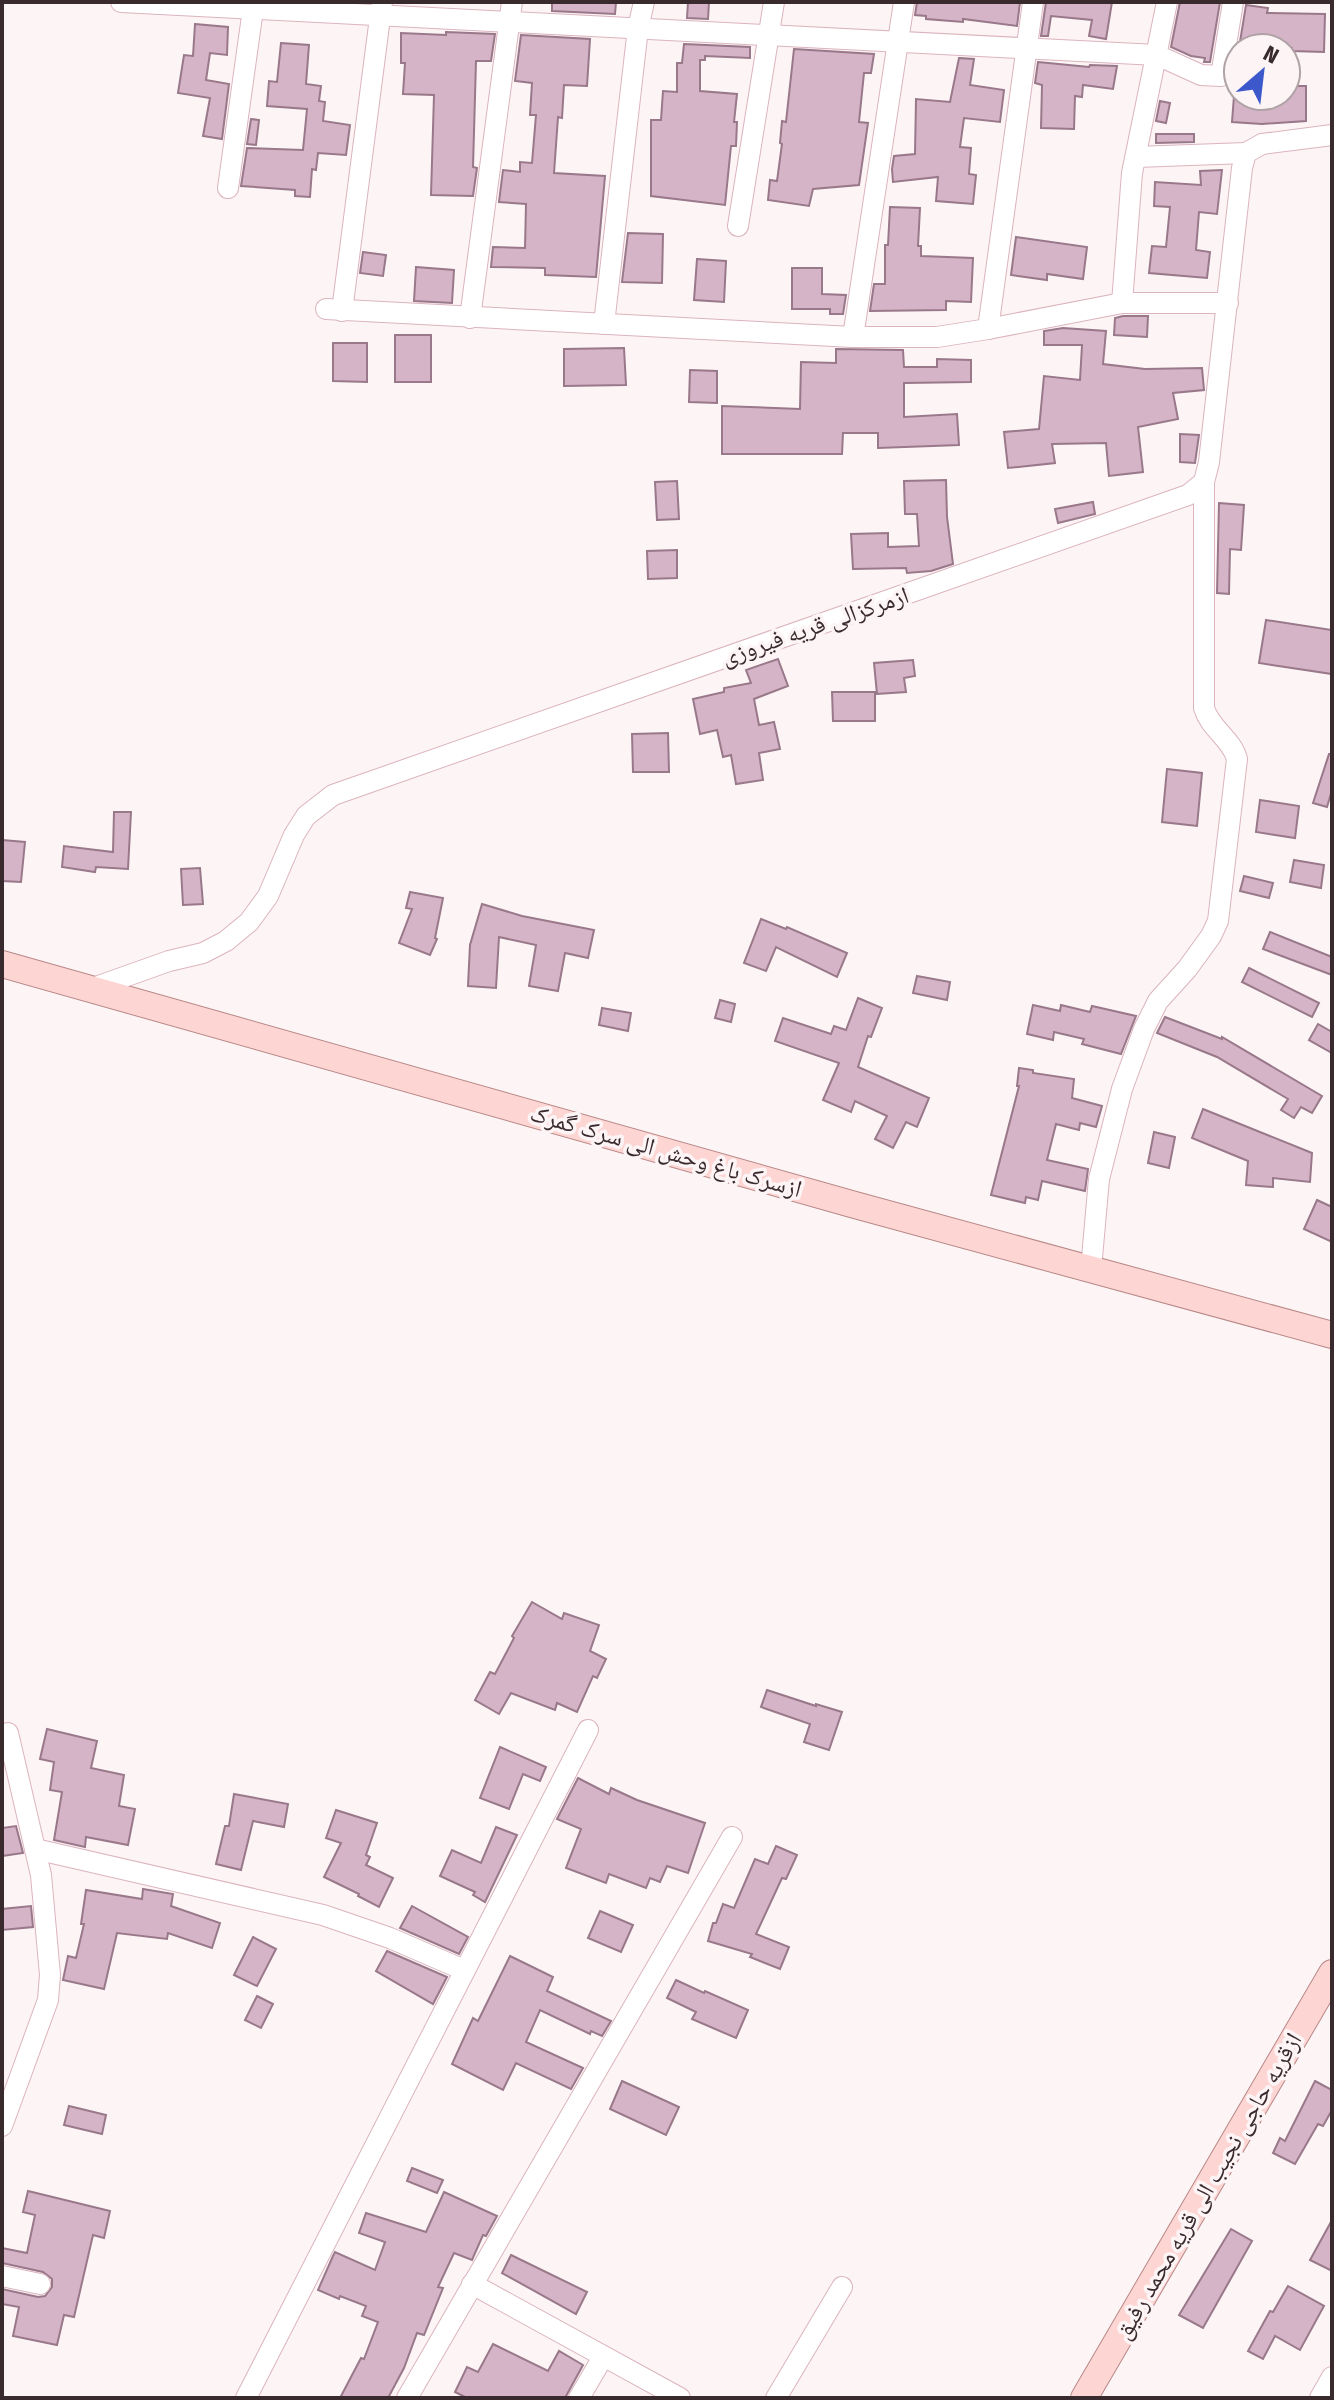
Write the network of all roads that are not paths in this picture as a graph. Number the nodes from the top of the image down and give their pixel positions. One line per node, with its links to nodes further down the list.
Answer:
1 (121, 2): 8 (street)
2 (644, 2): 11 (street)
3 (774, 2): 12 (street)
4 (904, 2): 13 (street)
5 (1033, 2): 14 (street)
6 (1167, 2): 15 (street)
7 (1233, 2): 15 (street)
8 (254, 5): 9 (street); 19 (street)
9 (381, 8): 10 (street); 23 (street)
10 (510, 12): 11 (street); 23 (street)
11 (638, 28): 12 (street); 24 (street)
12 (768, 35): 13 (street); 20 (street)
13 (899, 42): 14 (street); 26 (street)
14 (1026, 48): 15 (street); 25 (street)
15 (1157, 55): 18 (street)
16 (1332, 135): 17 (street)
17 (1246, 153): 18 (street); 22 (street)
18 (1136, 157): 21 (street)
19 (228, 188)
20 (738, 226)
21 (1122, 303): 22 (street); 25 (street)
22 (1228, 303): 27 (street)
23 (470, 318): 24 (street)
24 (604, 324): 26 (street)
25 (988, 329): 26 (street)
26 (853, 337)
27 (1204, 482): 29 (street, ازمرکزالی قریه فیروزی); 30 (street)
28 (3, 970): 29 (main road, ازسرک باغ وحش الی سرک گمرک)
29 (93, 988): 30 (main road, ازسرک باغ وحش الی سرک گمرک)
30 (1091, 1269): 31 (main road, ازسرک باغ وحش الی سرک گمرک)
31 (1332, 1335)
32 (588, 1730): 36 (street)
33 (8, 1733): 35 (street)
34 (732, 1837): 41 (street)
35 (35, 1849): 36 (street); 38 (street)
36 (464, 1970): 45 (street)
37 (1332, 1973): 50 (main road, ازقریه حاجی نجیب الی قریه محمد رفیق)
38 (2, 2126)
39 (2, 2276): 40 (street)
40 (40, 2284)
41 (472, 2284): 43 (street); 46 (street)
42 (842, 2287): 49 (street)
43 (603, 2357): 47 (street); 48 (street)
44 (1332, 2377): 51 (street)
45 (246, 2398)
46 (407, 2398)
47 (579, 2398)
48 (680, 2398)
49 (776, 2398)
50 (1084, 2398)
51 (1320, 2398)

